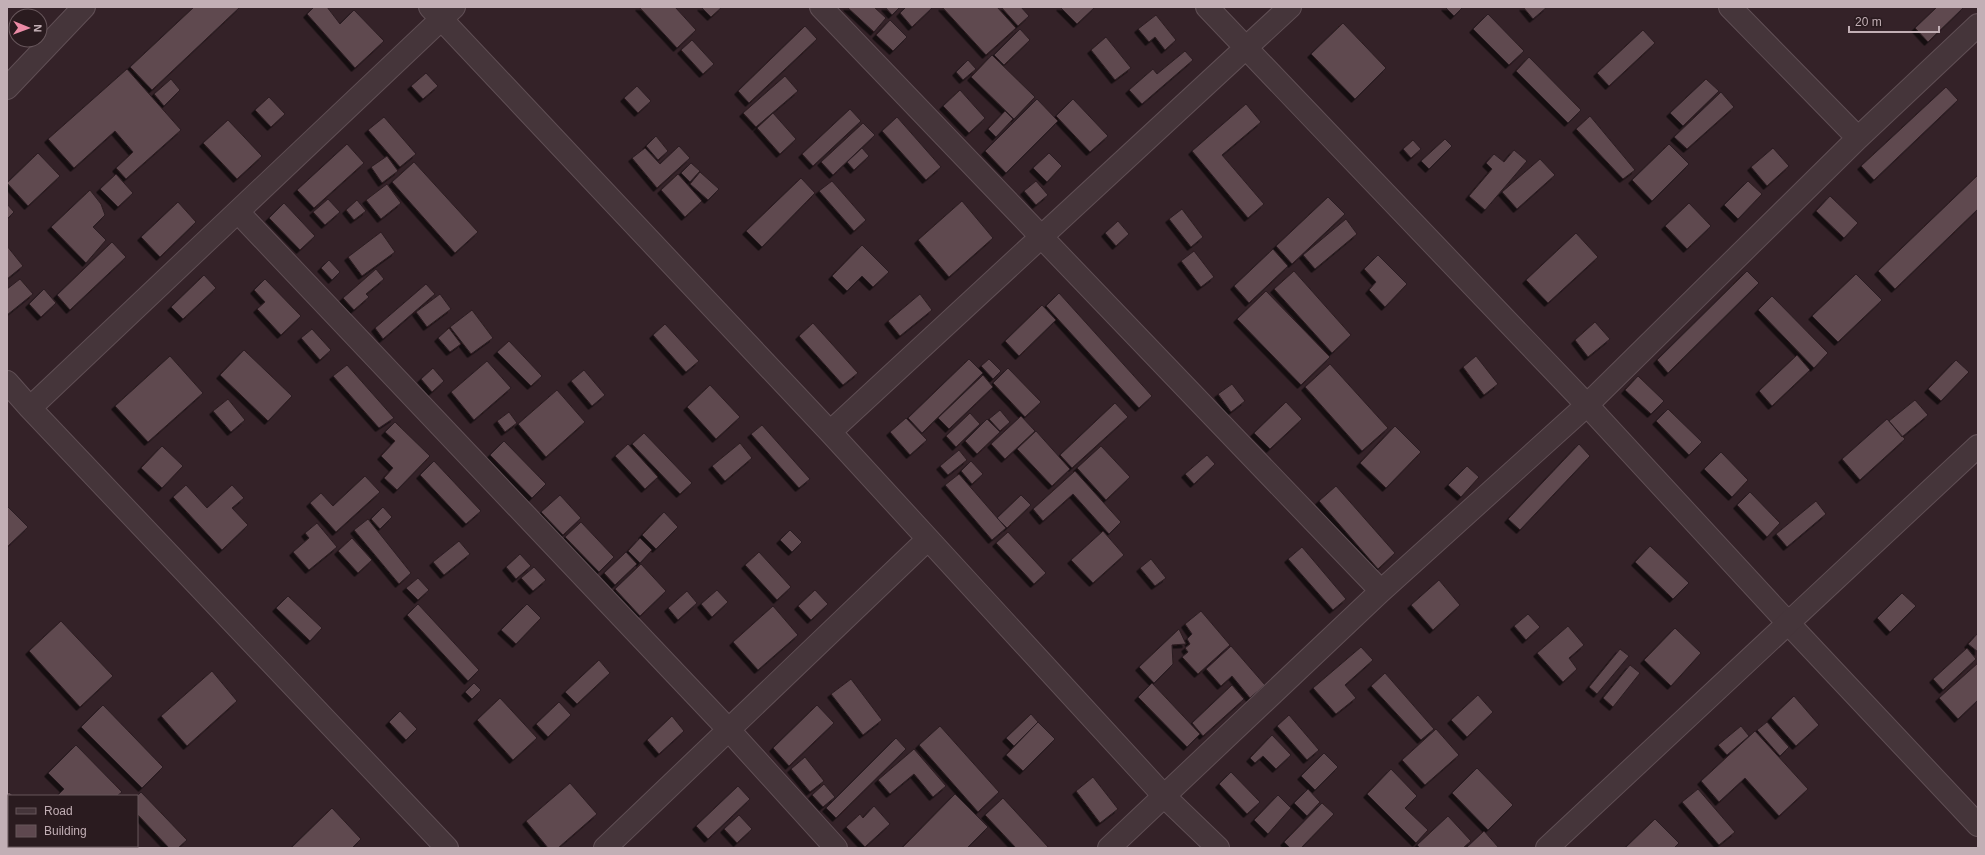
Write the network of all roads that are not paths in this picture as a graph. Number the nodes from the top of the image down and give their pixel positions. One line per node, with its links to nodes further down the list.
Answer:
1 (84, 7): 9 (street)
2 (821, 7): 12 (street)
3 (1207, 7): 8 (street)
4 (1290, 7): 8 (street)
5 (1730, 7): 10 (street)
6 (442, 11): 11 (street); 16 (street)
7 (1978, 25): 10 (street)
8 (1246, 49): 12 (street); 14 (street)
9 (7, 88)
10 (1858, 138): 14 (street)
11 (238, 212): 15 (street); 21 (street)
12 (1040, 236): 16 (street); 19 (street)
13 (7, 382): 15 (street)
14 (1587, 405): 19 (street); 20 (street)
15 (30, 408): 24 (street)
16 (830, 432): 18 (street)
17 (1978, 446): 20 (street)
18 (927, 540): 21 (street); 22 (street)
19 (1381, 591): 22 (street)
20 (1789, 624): 23 (street); 29 (street)
21 (728, 729): 25 (street); 26 (street)
22 (1164, 796): 27 (street); 28 (street)
23 (1978, 825)
24 (447, 848)
25 (605, 848)
26 (836, 848)
27 (1109, 848)
28 (1218, 848)
29 (1547, 848)

